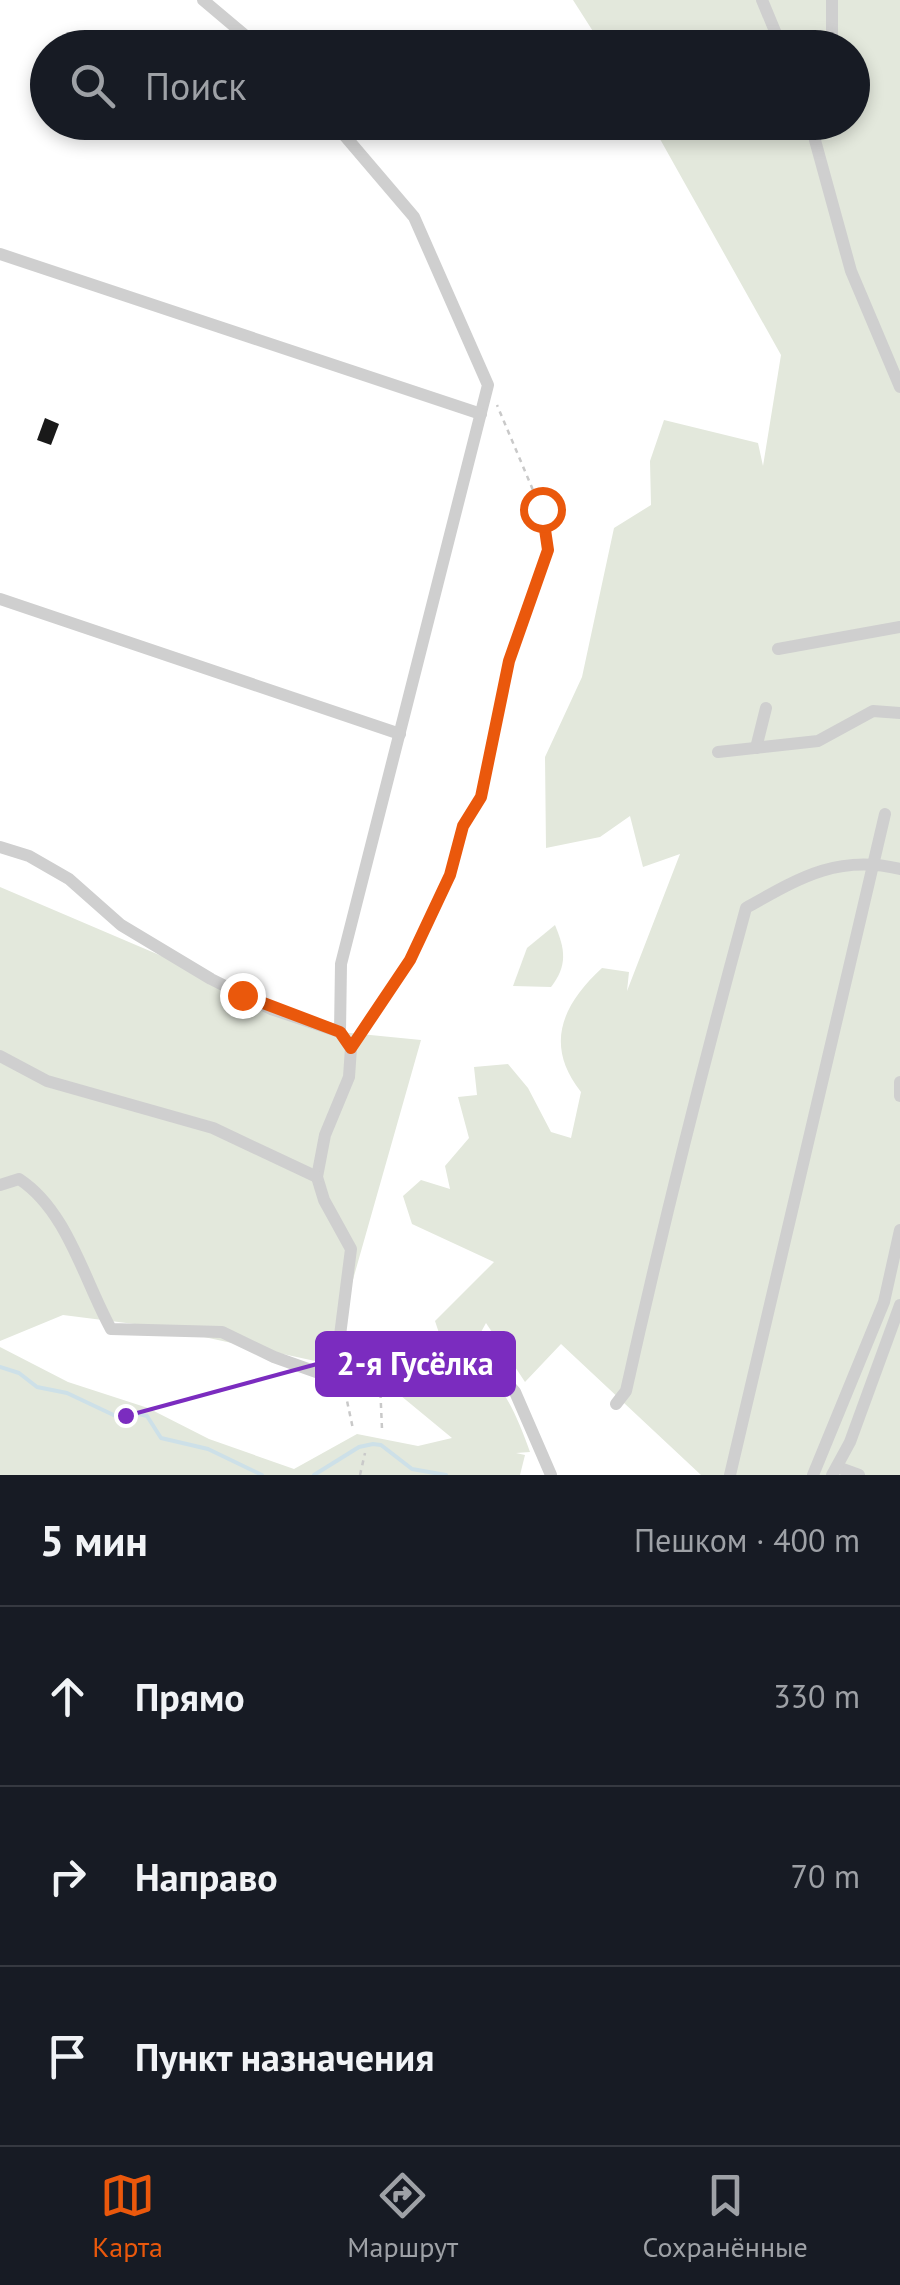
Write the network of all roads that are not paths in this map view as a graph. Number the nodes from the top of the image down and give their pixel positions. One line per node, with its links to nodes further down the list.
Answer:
1 (203, 0): 4 (street)
2 (762, 0): 5 (street)
3 (832, 0): 6 (street)
4 (239, 30)
5 (774, 30)
6 (832, 30)
7 (348, 140): 11 (street)
8 (819, 140): 10 (street)
9 (0, 254): 11 (street)
10 (899, 380)
11 (481, 414): 17 (street)
12 (0, 599): 17 (street)
13 (900, 627): 14 (street)
14 (778, 649)
15 (766, 708): 18 (street)
16 (900, 713): 18 (street)
17 (400, 734): 24 (street)
18 (756, 748): 19 (street)
19 (718, 752)
20 (885, 814): 22 (street)
21 (0, 846): 24 (street)
22 (873, 862): 23 (street); 35 (street); 38 (street)
23 (900, 870)
24 (340, 1032): 28 (street)
25 (0, 1056): 28 (street)
26 (900, 1082): 27 (street)
27 (900, 1096)
28 (317, 1178): 34 (street)
29 (0, 1185): 34 (street)
30 (900, 1230): 31 (street)
31 (898, 1247): 32 (street)
32 (884, 1302): 33 (street); 39 (street)
33 (900, 1306): 36 (street)
34 (344, 1370): 37 (street)
35 (616, 1404)
36 (834, 1471): 40 (street)
37 (551, 1475)
38 (730, 1475)
39 (813, 1475)
40 (858, 1475)

